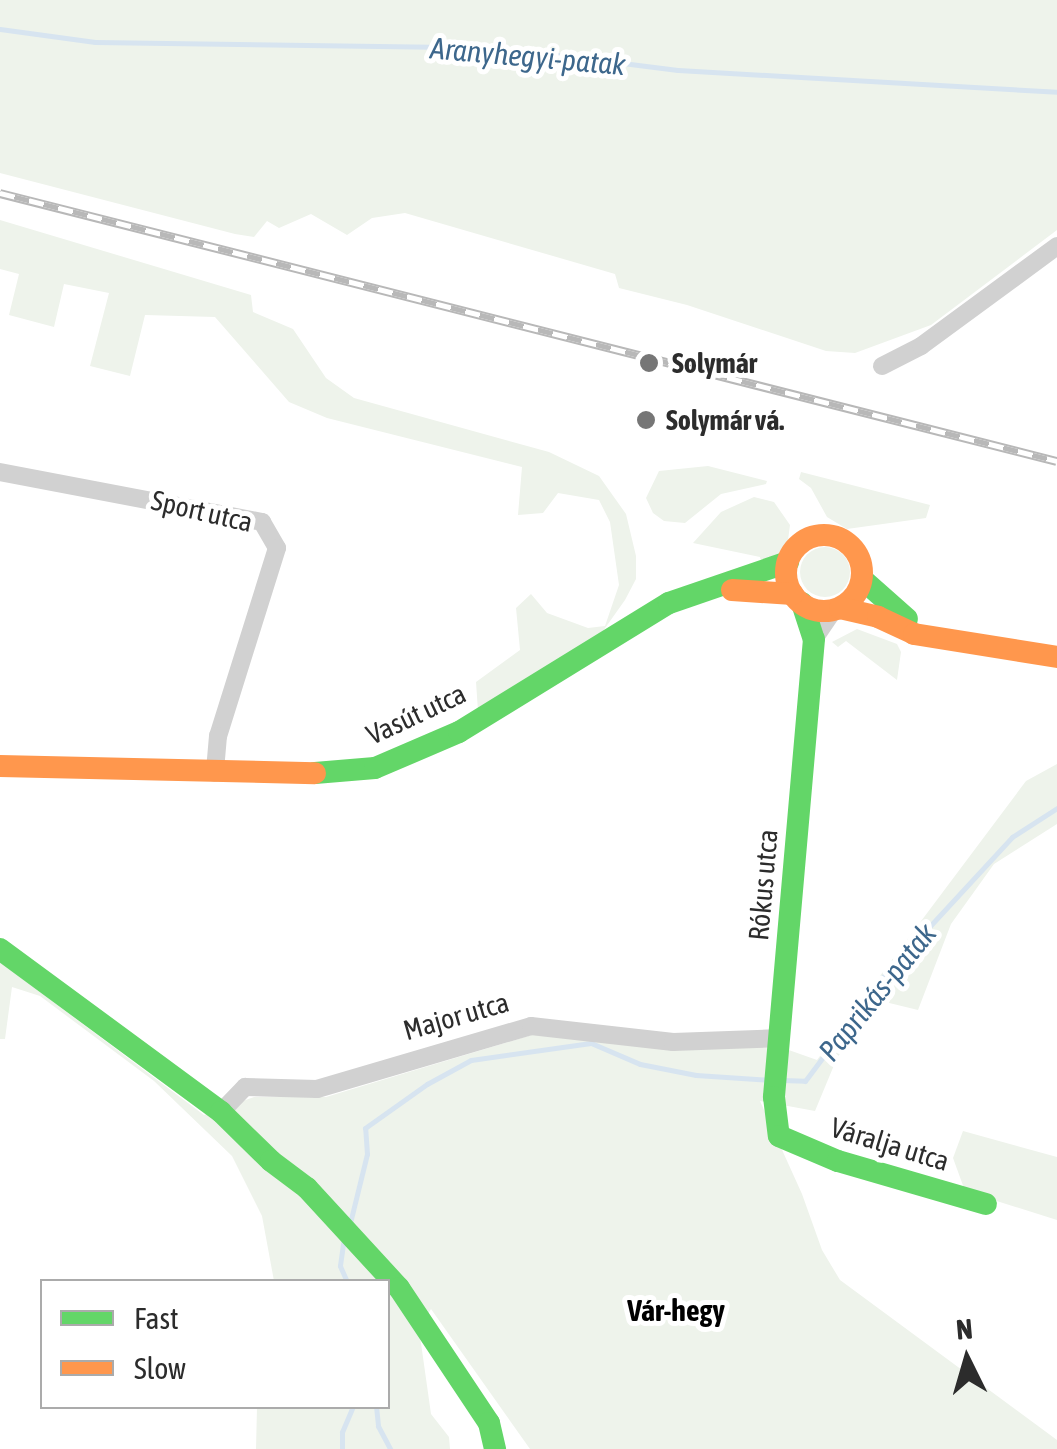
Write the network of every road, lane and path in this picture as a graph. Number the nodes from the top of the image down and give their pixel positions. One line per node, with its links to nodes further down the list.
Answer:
1 (1057, 246): 2 (street)
2 (882, 366)
3 (0, 472): 13 (street, Sport utca)
4 (788, 562): 5 (street); 6 (street, Vasút utca); 7 (street)
5 (862, 579): 8 (street); 10 (street)
6 (705, 591): 7 (street, Vasút utca); 13 (street, Vasút utca)
7 (797, 599): 8 (street); 9 (street, Rókus utca)
8 (837, 608): 9 (street, Rókus utca); 10 (street)
9 (814, 639): 15 (street, Rókus utca)
10 (946, 639): 11 (street)
11 (1057, 657)
12 (0, 766): 13 (street, Vasút utca)
13 (215, 774)
14 (0, 949): 16 (street)
15 (780, 1038): 16 (street, Major utca); 17 (street, Rókus utca)
16 (221, 1112): 19 (street)
17 (779, 1136): 18 (street, Váralja utca)
18 (986, 1204)
19 (495, 1449)

